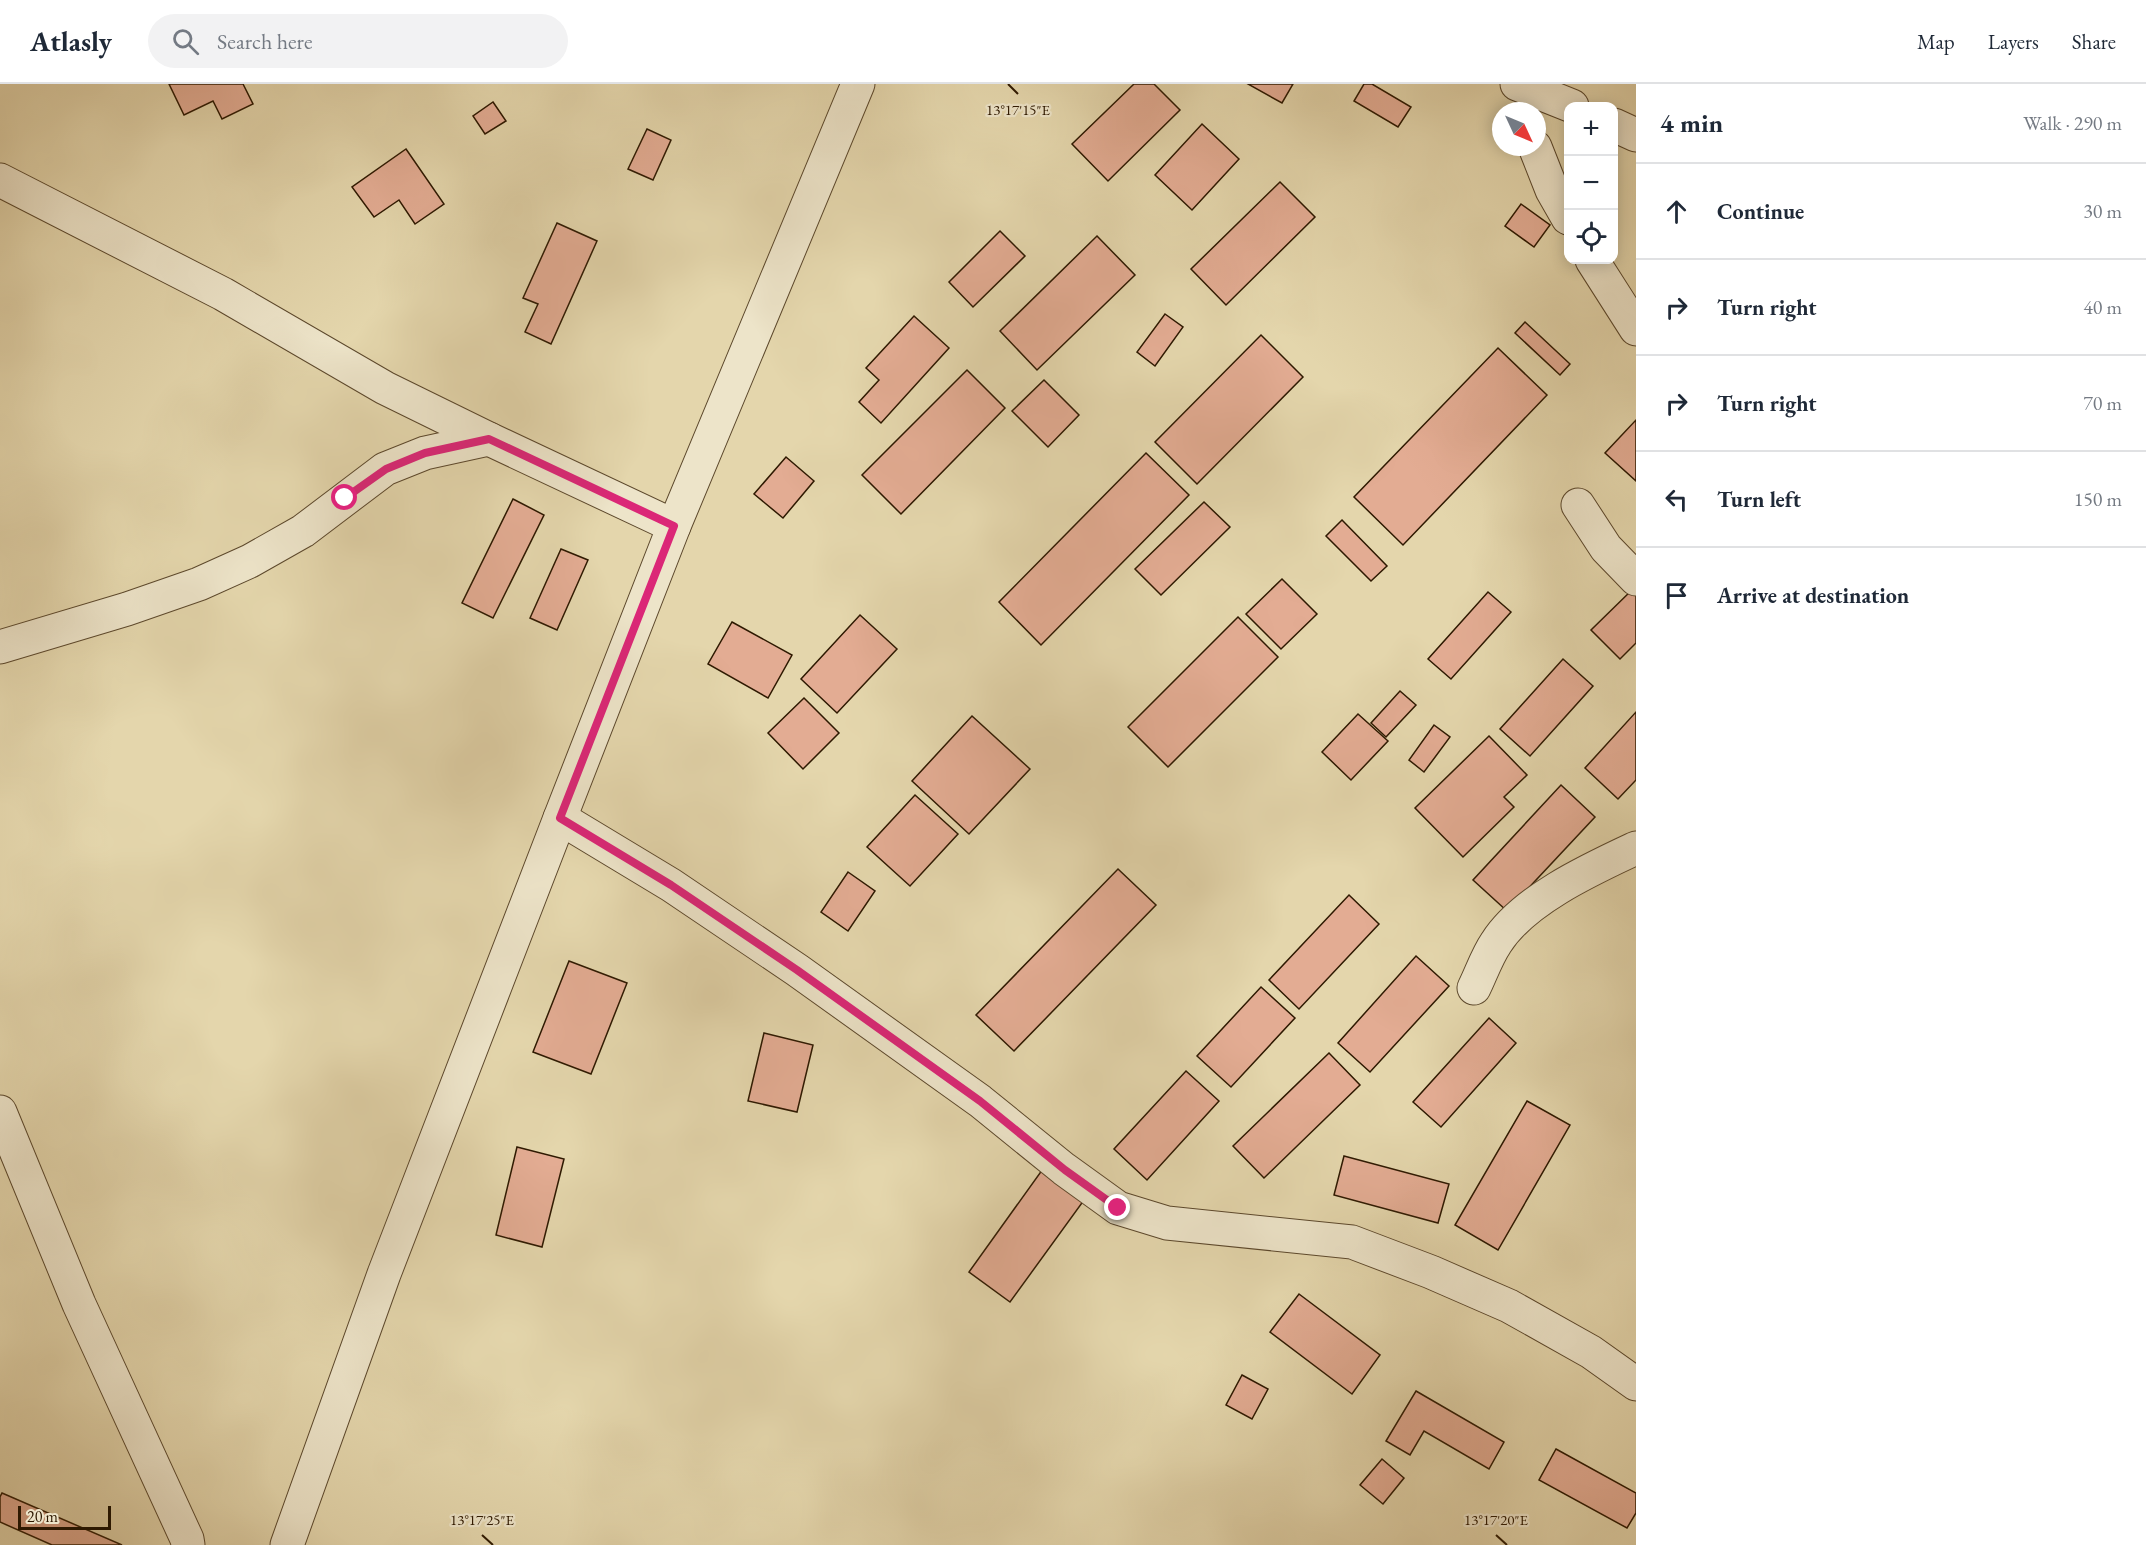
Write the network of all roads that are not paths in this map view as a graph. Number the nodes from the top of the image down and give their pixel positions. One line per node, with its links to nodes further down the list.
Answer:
1 (858, 84): 13 (street)
2 (1522, 94): 3 (street)
3 (1564, 104)
4 (1618, 127): 5 (street)
5 (1636, 135)
6 (1539, 156): 8 (street)
7 (0, 180): 11 (street)
8 (1564, 210)
9 (1595, 264): 10 (street)
10 (1636, 329)
11 (489, 439): 13 (street); 15 (street)
12 (1578, 505): 14 (street)
13 (674, 526): 16 (street)
14 (1636, 579)
15 (0, 646)
16 (560, 818): 22 (street); 24 (street)
17 (1636, 848): 18 (street)
18 (1603, 863): 19 (street); 20 (street)
19 (1636, 874)
20 (1474, 988)
21 (0, 1112): 23 (street)
22 (1636, 1384)
23 (188, 1545)
24 (287, 1545)

